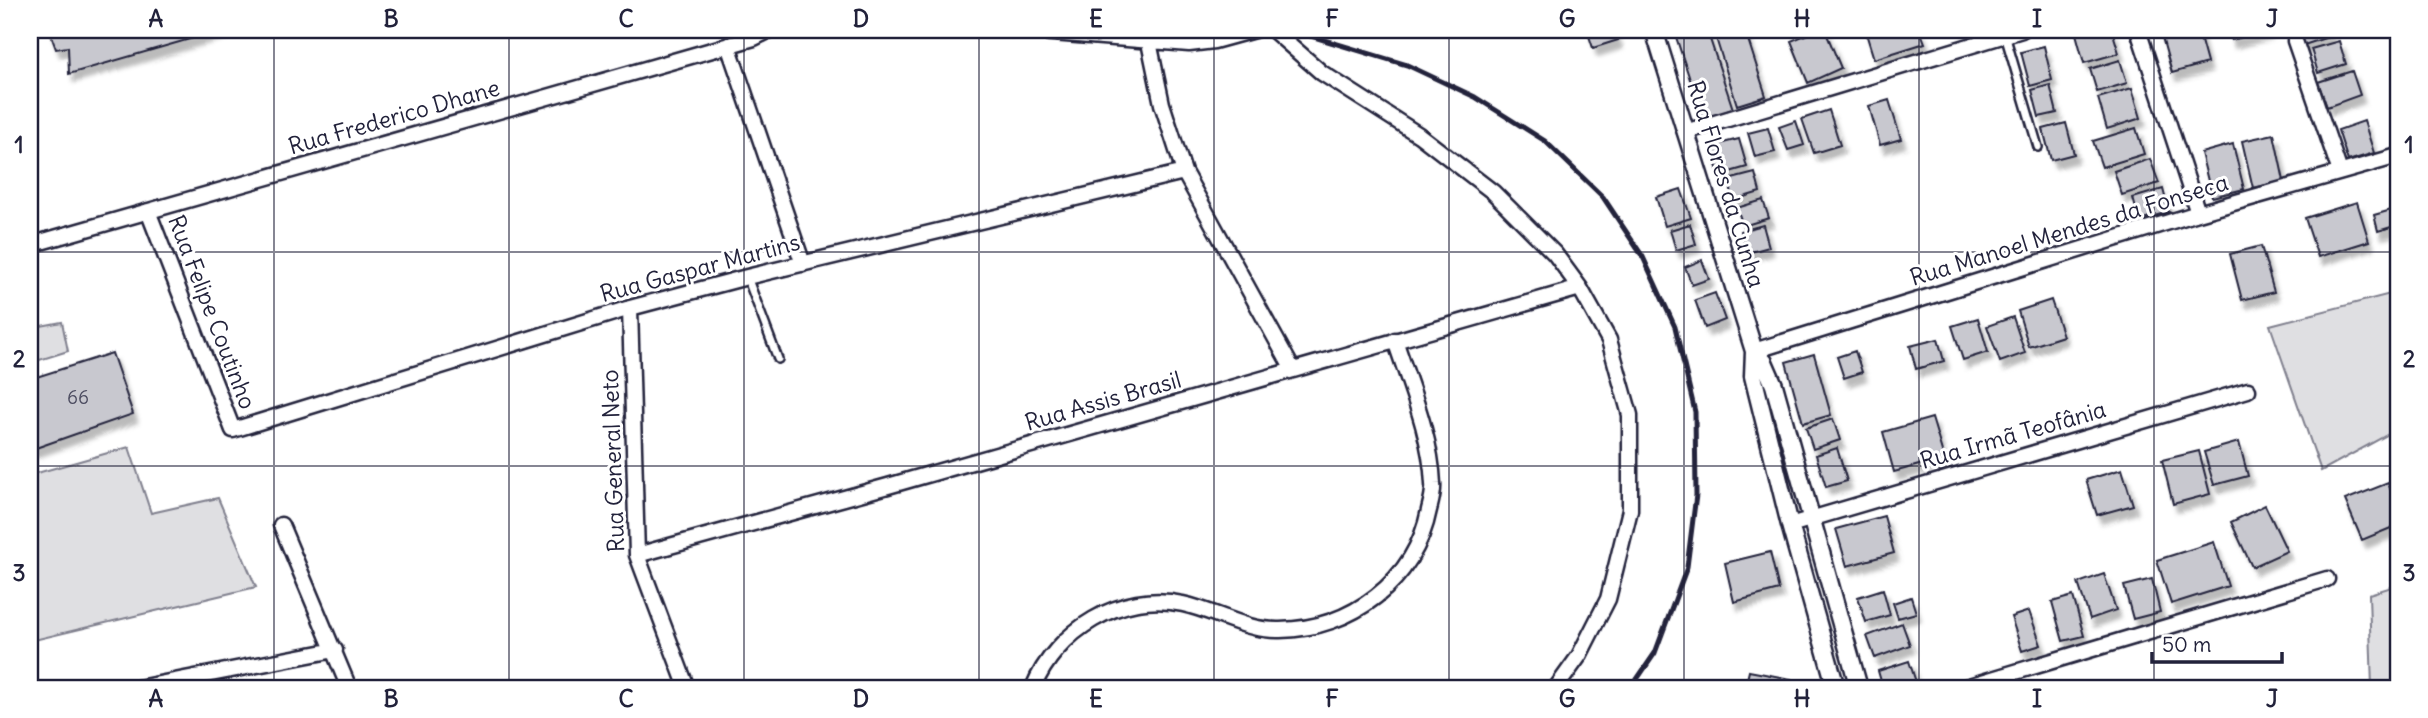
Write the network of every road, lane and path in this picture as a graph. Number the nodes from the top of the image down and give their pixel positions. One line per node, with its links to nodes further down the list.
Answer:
1 (770, 30): 11 (street, Rua Frederico Dhane)
2 (1016, 30): 10 (street)
3 (1254, 30): 10 (street)
4 (1273, 30): 22 (street)
5 (1654, 30): 12 (street, Rua Flores da Cunha)
6 (2022, 30): 8 (street)
7 (2138, 30): 18 (street)
8 (2005, 35): 12 (street); 13 (lane)
9 (2295, 41): 16 (street)
10 (1149, 43): 15 (street)
11 (728, 46): 17 (street, Rua Frederico Dhane); 20 (street)
12 (1685, 132): 25 (street, Rua Flores da Cunha)
13 (2038, 147)
14 (2398, 156): 16 (street, Rua Manoel Mendes da Fonseca)
15 (1184, 172): 20 (street, Rua Gaspar Martins); 27 (street)
16 (2340, 172): 18 (street, Rua Manoel Mendes da Fonseca)
17 (148, 211): 19 (street, Rua Frederico Dhane); 30 (street, Rua Felipe Coutinho)
18 (2198, 213): 25 (street, Rua Manoel Mendes da Fonseca)
19 (30, 245)
20 (803, 264): 21 (street, Rua Gaspar Martins)
21 (747, 277): 23 (street, Rua Gaspar Martins); 26 (lane)
22 (1580, 288): 24 (street, Rua Assis Brasil); 43 (street)
23 (630, 308): 30 (street, Rua Gaspar Martins); 34 (street, Rua General Neto)
24 (1395, 340): 27 (street, Rua Assis Brasil); 42 (street)
25 (1754, 351): 28 (street, Rua Flores da Cunha)
26 (778, 359)
27 (1293, 370): 34 (street, Rua Assis Brasil)
28 (1761, 374): 31 (street); 32 (street)
29 (2248, 390): 31 (street, Rua Irmã Teofânia)
30 (233, 430)
31 (1811, 518): 32 (street, Rua Irmã Teofânia); 45 (street)
32 (1790, 524): 44 (street)
33 (281, 525): 36 (street)
34 (637, 555): 41 (street, Rua General Neto)
35 (2327, 579): 46 (street)
36 (335, 650): 37 (street); 40 (street)
37 (201, 682): 38 (street)
38 (153, 687): 39 (street)
39 (138, 688)
40 (349, 688)
41 (687, 688)
42 (1033, 688)
43 (1556, 688)
44 (1836, 688)
45 (1859, 688)
46 (1962, 688)

